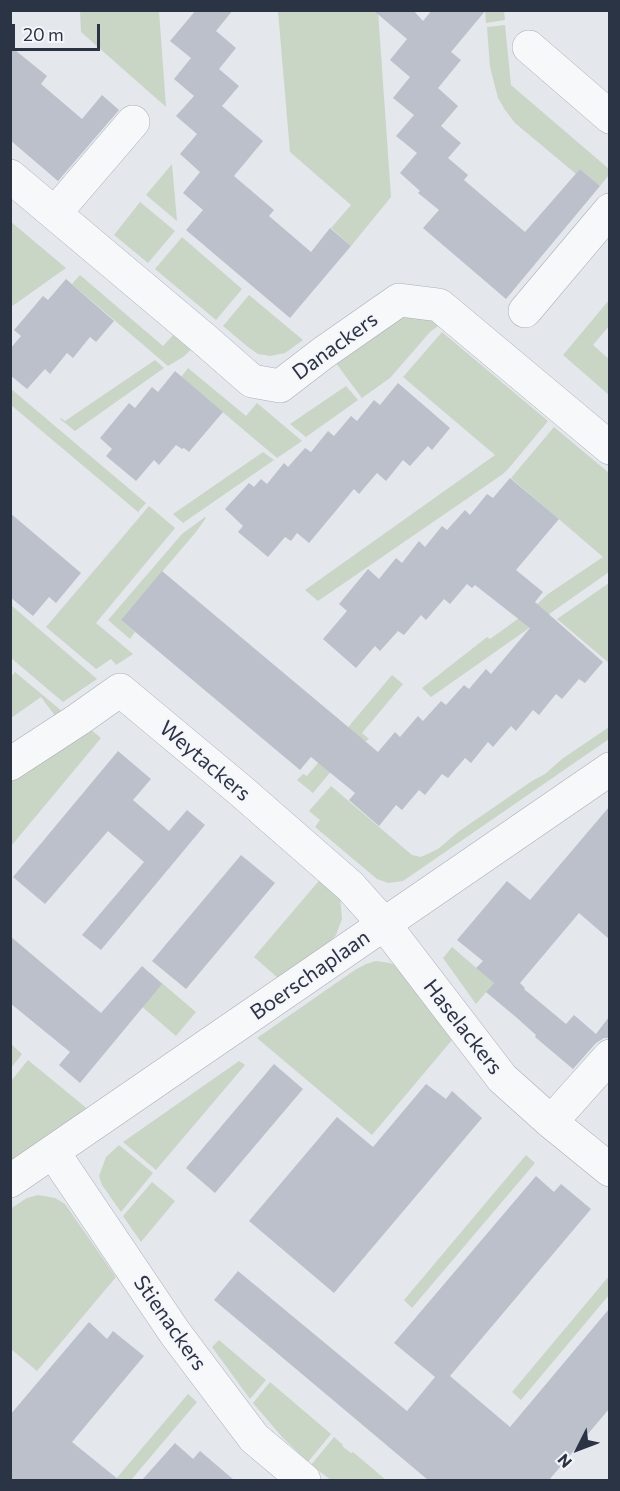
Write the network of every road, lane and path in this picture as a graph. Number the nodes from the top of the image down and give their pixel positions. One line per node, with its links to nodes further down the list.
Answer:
1 (529, 47): 2 (street)
2 (609, 117)
3 (133, 122): 6 (street)
4 (10, 176): 6 (street, Danackers)
5 (609, 210): 7 (street)
6 (55, 213): 8 (street, Danackers)
7 (525, 311)
8 (609, 448)
9 (10, 764): 11 (street, Weytackers)
10 (609, 769): 11 (street, Boerschaplaan)
11 (384, 924): 13 (street, Haselackers); 14 (street, Boerschaplaan)
12 (609, 1056): 13 (street)
13 (551, 1122): 15 (street, Haselackers)
14 (53, 1152): 16 (street, Boerschaplaan); 17 (street, Stienackers)
15 (609, 1170)
16 (10, 1181)
17 (304, 1480)

